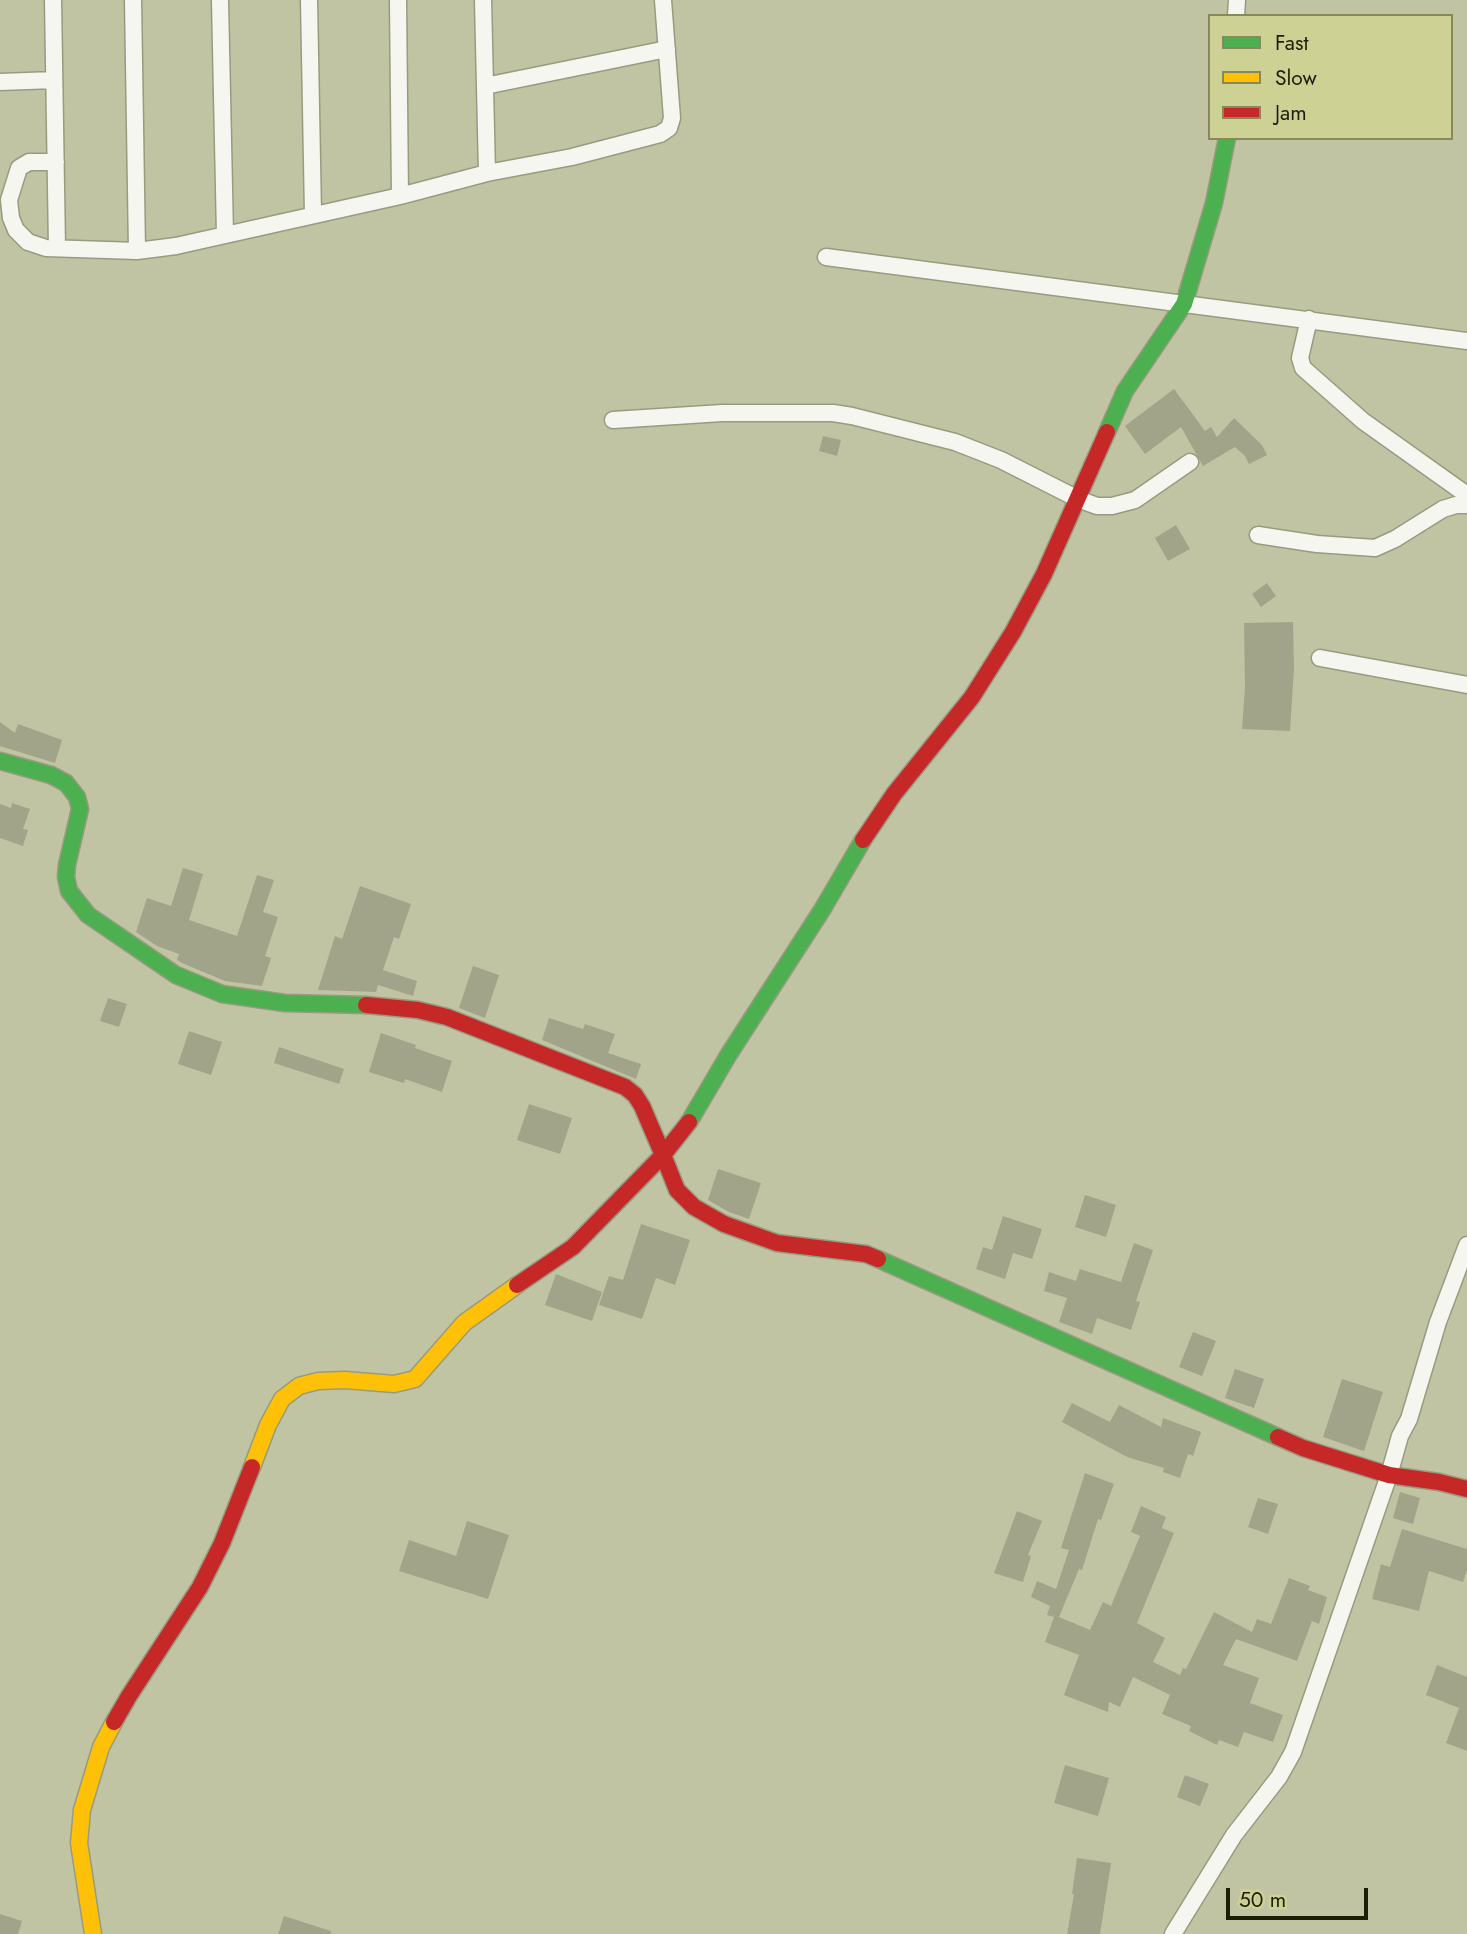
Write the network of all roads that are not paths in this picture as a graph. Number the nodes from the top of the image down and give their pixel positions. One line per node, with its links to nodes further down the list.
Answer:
1 (52, 0): 9 (street)
2 (133, 0): 19 (street)
3 (220, 0): 17 (street)
4 (309, 0): 16 (street)
5 (398, 0): 15 (street)
6 (483, 0): 11 (street)
7 (663, 0): 8 (street)
8 (667, 49): 11 (street); 14 (street)
9 (54, 80): 10 (street); 13 (street)
10 (0, 82)
11 (485, 86): 14 (street)
12 (1227, 140): 21 (street)
13 (56, 162): 18 (street); 18 (street)
14 (487, 173): 15 (street)
15 (400, 196): 16 (street)
16 (313, 214): 17 (street)
17 (225, 235): 19 (street)
18 (57, 248): 19 (street)
19 (137, 251)
20 (826, 257): 21 (street)
21 (1184, 304): 22 (street); 27 (street)
22 (1309, 319): 23 (street); 26 (street)
23 (1467, 341)
24 (613, 420): 27 (street)
25 (1190, 461): 27 (street)
26 (1467, 495)
27 (1078, 499): 33 (street)
28 (1467, 505): 29 (street)
29 (1258, 535)
30 (1320, 658): 31 (street)
31 (1467, 685)
32 (0, 761): 33 (street)
33 (663, 1155): 35 (street); 37 (street)
34 (1467, 1245): 35 (street)
35 (1389, 1475): 36 (street); 38 (street)
36 (1467, 1489)
37 (93, 1934)
38 (1173, 1934)

